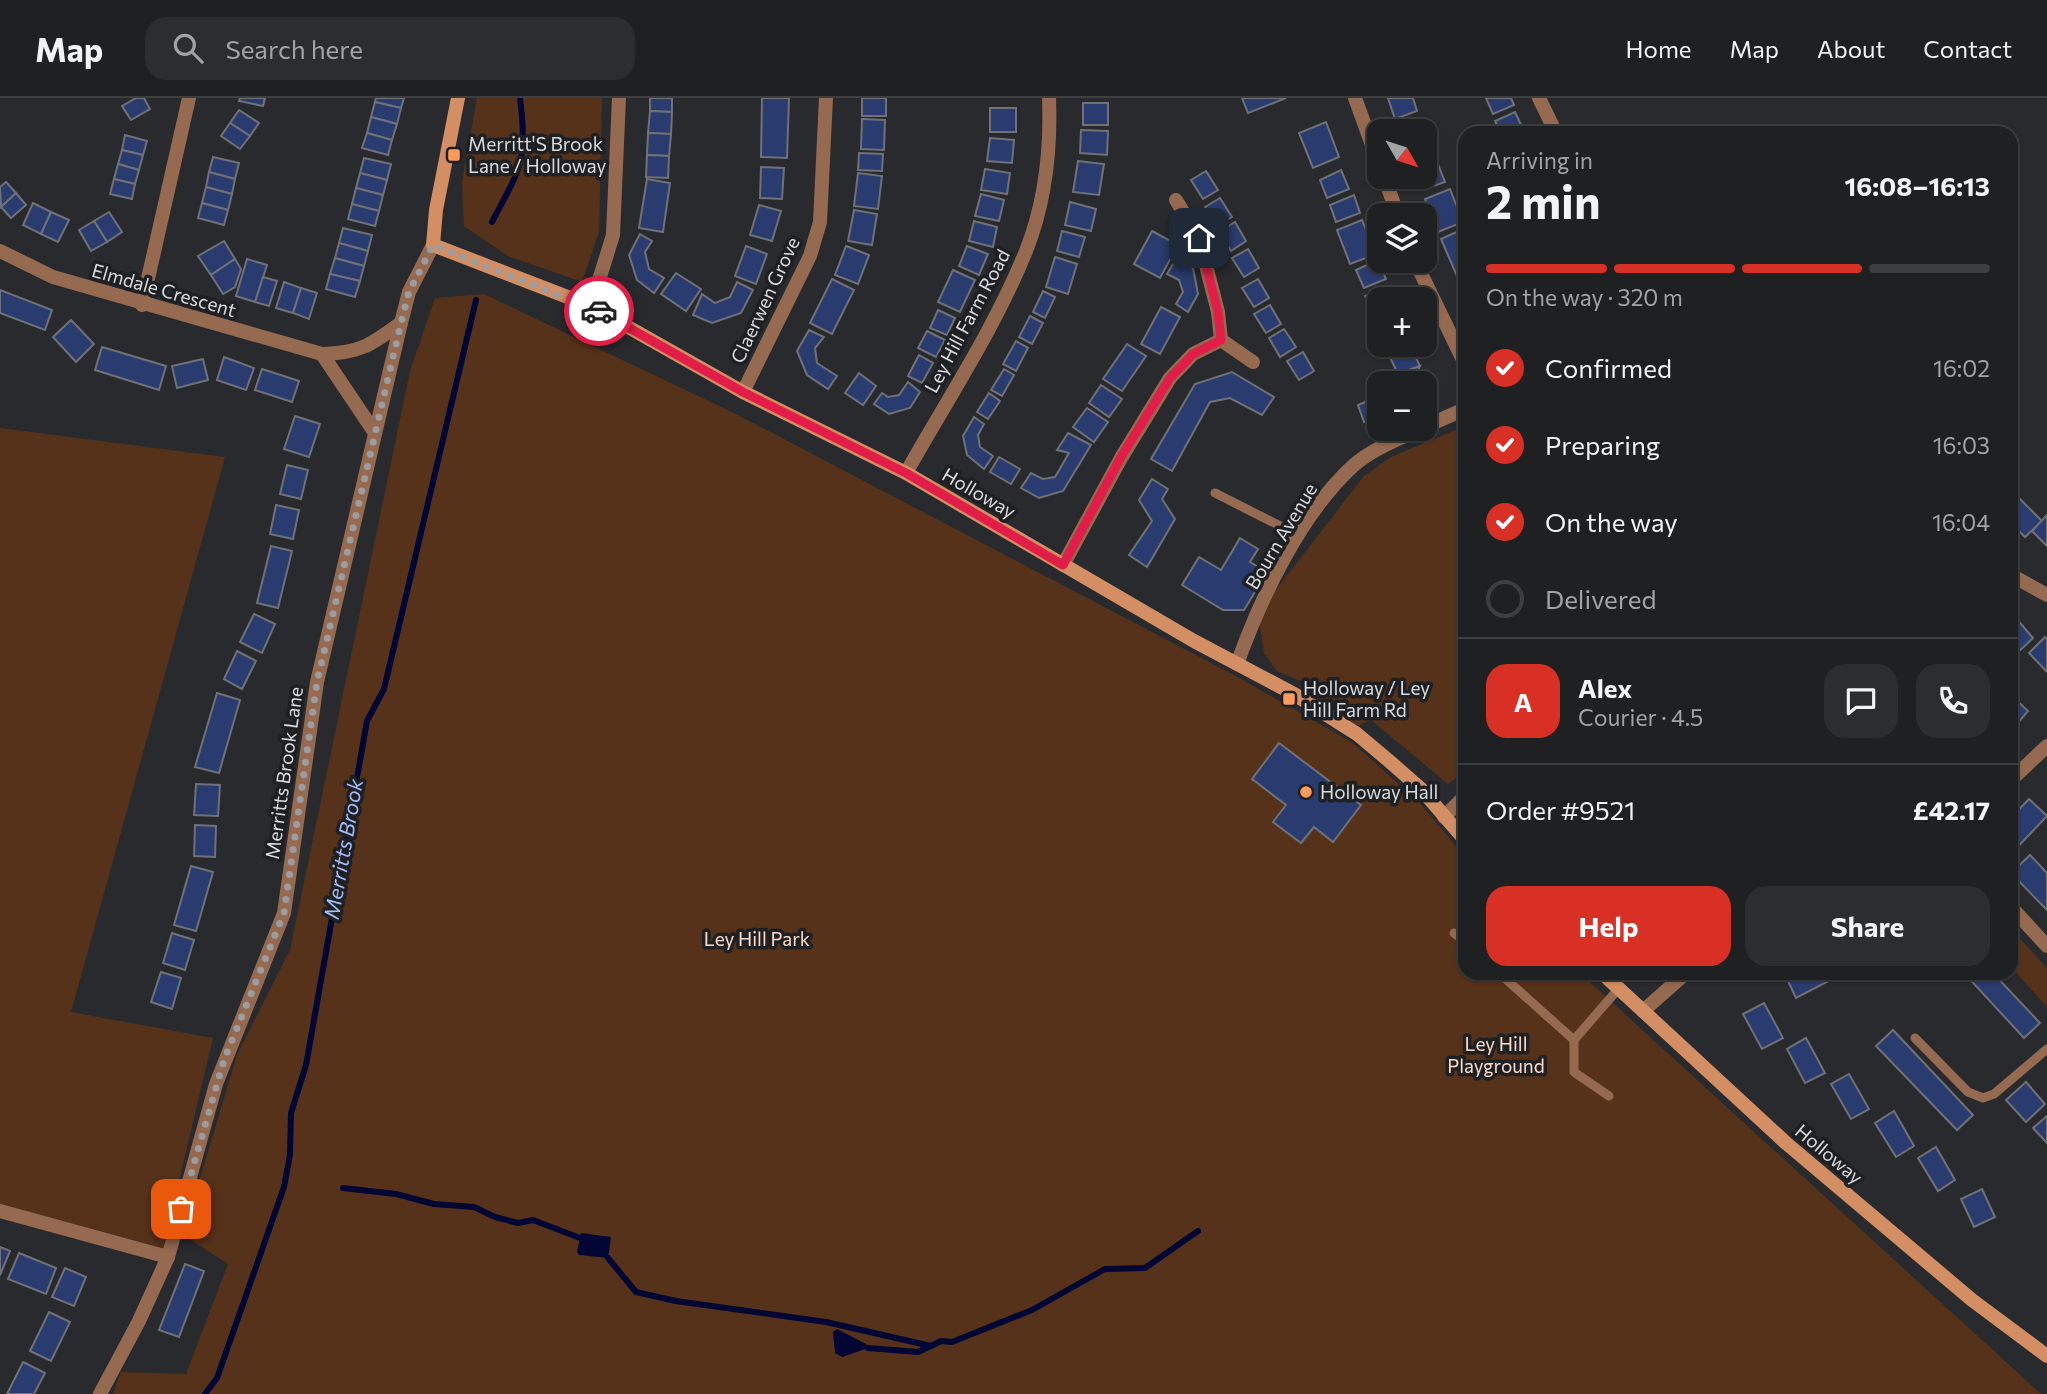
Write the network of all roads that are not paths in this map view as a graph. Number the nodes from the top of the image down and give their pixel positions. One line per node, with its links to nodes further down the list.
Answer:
1 (189, 98): 14 (street)
2 (458, 98): 11 (street, Merritts Brook Lane)
3 (619, 98): 15 (street)
4 (825, 98): 21 (street, Claerwen Grove)
5 (1049, 98): 26 (street, Ley Hill Farm Road)
6 (1355, 98): 9 (street)
7 (1539, 98): 8 (street)
8 (1553, 126)
9 (1367, 131)
10 (1176, 200): 17 (street)
11 (433, 245): 15 (street, Holloway); 16 (street, Merritts Brook Lane)
12 (0, 251): 14 (street, Elmdale Crescent)
13 (1421, 273): 18 (street)
14 (142, 305): 19 (street, Elmdale Crescent)
15 (591, 306): 21 (street, Holloway)
16 (401, 323): 19 (street, Elmdale Crescent); 24 (street, Merritts Brook Lane)
17 (1221, 340): 20 (street); 29 (street)
18 (1458, 350)
19 (322, 354): 24 (street)
20 (1253, 362)
21 (743, 392): 26 (street, Holloway)
22 (1458, 412): 23 (street, Bourn Avenue)
23 (1437, 422)
24 (375, 433): 54 (street, Merritts Brook Lane)
25 (1398, 441): 28 (street, Bourn Avenue)
26 (906, 473): 29 (street, Holloway)
27 (1215, 493): 28 (lane)
28 (1300, 536): 32 (street, Bourn Avenue)
29 (1063, 565): 32 (street, Holloway)
30 (2018, 579): 31 (street)
31 (2047, 596)
32 (1237, 664): 38 (street, Holloway)
33 (2047, 746): 34 (street)
34 (2035, 758): 35 (street); 36 (street)
35 (2047, 769)
36 (2018, 774)
37 (1458, 803): 38 (street)
38 (1444, 817): 39 (street, Holloway)
39 (1458, 832)
40 (2018, 915): 43 (street)
41 (1454, 933): 42 (lane)
42 (1458, 936)
43 (2047, 946)
44 (1507, 980): 50 (lane)
45 (1610, 980): 47 (street, Holloway)
46 (1678, 980): 48 (street)
47 (1619, 988): 48 (street, Holloway); 50 (lane)
48 (1643, 1012): 55 (street, Holloway)
49 (1915, 1038): 51 (lane)
50 (1574, 1040): 52 (lane)
51 (2047, 1049)
52 (1609, 1096)
53 (0, 1211): 54 (street)
54 (169, 1257): 57 (street, Merritts Brook Lane)
55 (2044, 1354): 56 (street, Holloway)
56 (2047, 1367)
57 (100, 1394)

